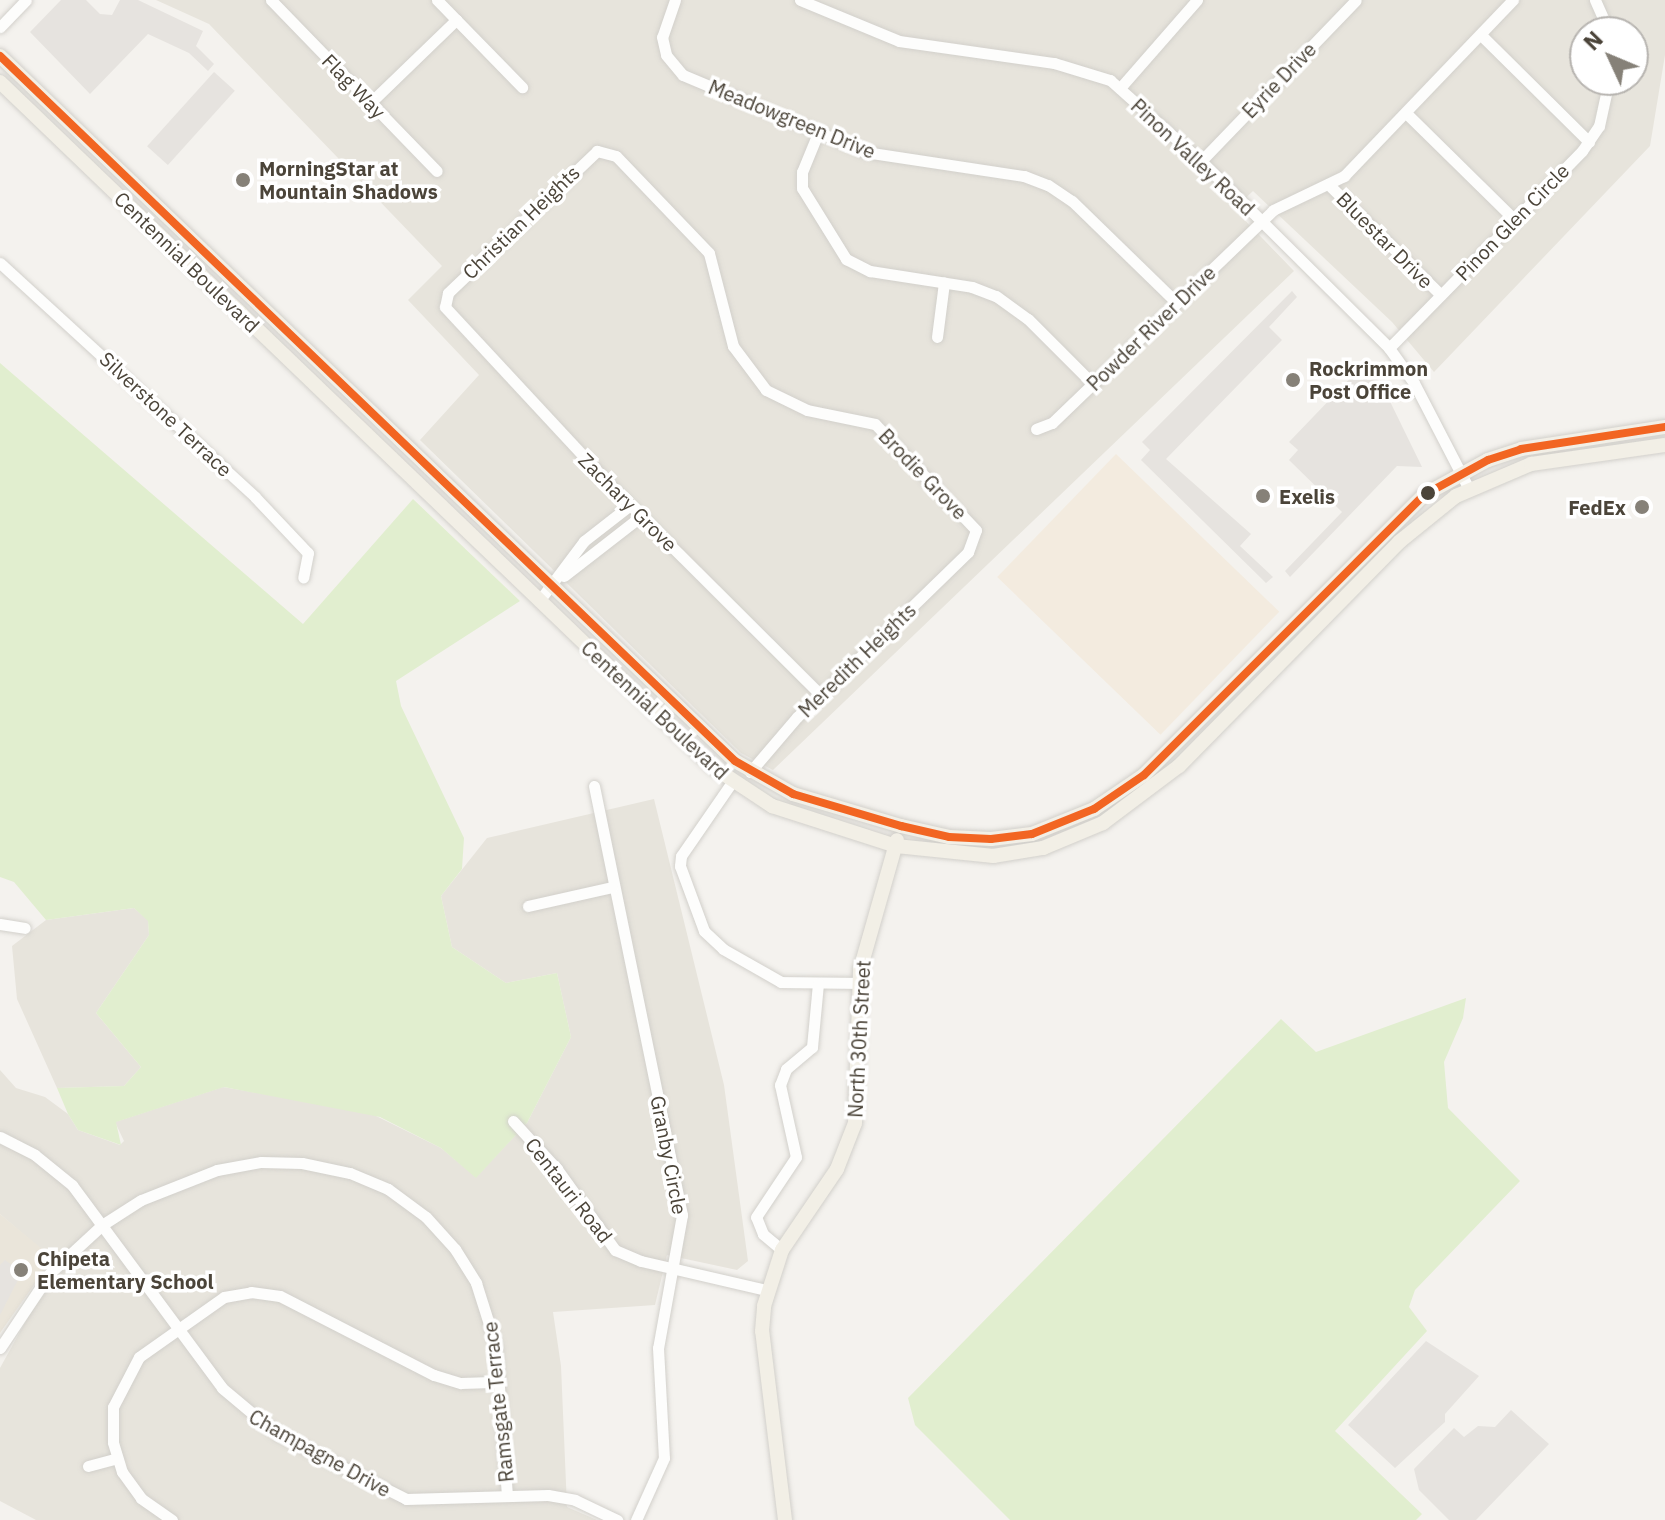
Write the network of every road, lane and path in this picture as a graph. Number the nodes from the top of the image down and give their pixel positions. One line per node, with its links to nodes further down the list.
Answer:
1 (26, 0): 10 (street)
2 (271, 0): 17 (street, Flag Way)
3 (437, 0): 9 (street)
4 (675, 0): 19 (street, Meadowgreen Drive)
5 (800, 0): 15 (street, Pinon Valley Road)
6 (1197, 0): 15 (street)
7 (1356, 0): 22 (street, Eyrie Drive)
8 (1513, 0): 11 (street)
9 (456, 20): 14 (street); 17 (street)
10 (0, 27)
11 (1481, 35): 18 (street); 20 (street)
12 (0, 56): 44 (main road, Centennial Boulevard)
13 (0, 82): 45 (main road, Centennial Boulevard)
14 (522, 87)
15 (1120, 88): 22 (street, Pinon Valley Road)
16 (1606, 96): 20 (street, Pinon Glen Circle)
17 (370, 103): 23 (street, Flag Way)
18 (1406, 113): 24 (street); 25 (street)
19 (818, 133): 28 (street); 31 (street, Meadowgreen Drive)
20 (1589, 142): 25 (street, Pinon Glen Circle)
21 (604, 150): 30 (street, Christian Heights); 42 (street, Brodie Grove)
22 (1201, 161): 26 (street, Pinon Valley Road)
23 (437, 171)
24 (1328, 184): 26 (street); 29 (street, Bluestar Drive)
25 (1514, 219): 29 (street, Pinon Glen Circle)
26 (1262, 221): 31 (street, Powder River Drive); 33 (street, Pinon Valley Road)
27 (0, 263): 43 (street, Silverstone Terrace)
28 (944, 282): 32 (street); 34 (street)
29 (1441, 295): 33 (street, Pinon Glen Circle)
30 (445, 301): 40 (street, Zachary Grove)
31 (1177, 303): 34 (street, Powder River Drive)
32 (937, 337)
33 (1389, 348): 38 (street, Pinon Valley Road)
34 (1093, 384): 36 (street, Powder River Drive)
35 (1665, 427): 38 (main road, Centennial Boulevard)
36 (1036, 429)
37 (1665, 445): 39 (main road, Centennial Boulevard)
38 (1461, 473): 39 (street, Pinon Valley Road); 50 (main road, Centennial Boulevard)
39 (1469, 489): 51 (main road, Centennial Boulevard)
40 (630, 505): 41 (street, Zachary Grove); 44 (street)
41 (641, 516): 44 (street); 46 (street, Zachary Grove)
42 (968, 552): 46 (street, Meredith Heights)
43 (303, 578)
44 (551, 587): 45 (street); 47 (main road, Centennial Boulevard)
45 (539, 601): 48 (main road, Centennial Boulevard)
46 (821, 695): 47 (street, Meredith Heights)
47 (750, 772): 50 (main road, Centennial Boulevard)
48 (732, 782): 51 (main road, Centennial Boulevard); 56 (street)
49 (594, 786): 52 (street, Granby Circle)
50 (901, 826): 51 (main road, North 30th Street)
51 (896, 846): 57 (main road, North 30th Street)
52 (612, 887): 53 (street); 62 (street, Granby Circle)
53 (528, 906)
54 (0, 924): 55 (street)
55 (25, 928)
56 (818, 983): 57 (street); 61 (street)
57 (859, 983): 61 (main road, North 30th Street)
58 (513, 1121): 62 (street, Centauri Road)
59 (0, 1137): 60 (street, Champagne Drive)
60 (102, 1225): 64 (street, Champagne Drive); 65 (street, Ramsgate Terrace); 66 (street, Ramsgate Terrace)
61 (782, 1250): 63 (main road, North 30th Street)
62 (675, 1270): 63 (street, Centauri Road); 72 (street, Granby Circle)
63 (767, 1290): 73 (main road, North 30th Street)
64 (177, 1327): 66 (street); 67 (street); 69 (street, Champagne Drive)
65 (0, 1348)
66 (499, 1382): 69 (street, Ramsgate Terrace)
67 (117, 1458): 68 (street); 70 (street)
68 (88, 1466)
69 (507, 1496): 71 (street, Champagne Drive)
70 (172, 1520)
71 (617, 1520)
72 (636, 1520)
73 (785, 1520)

